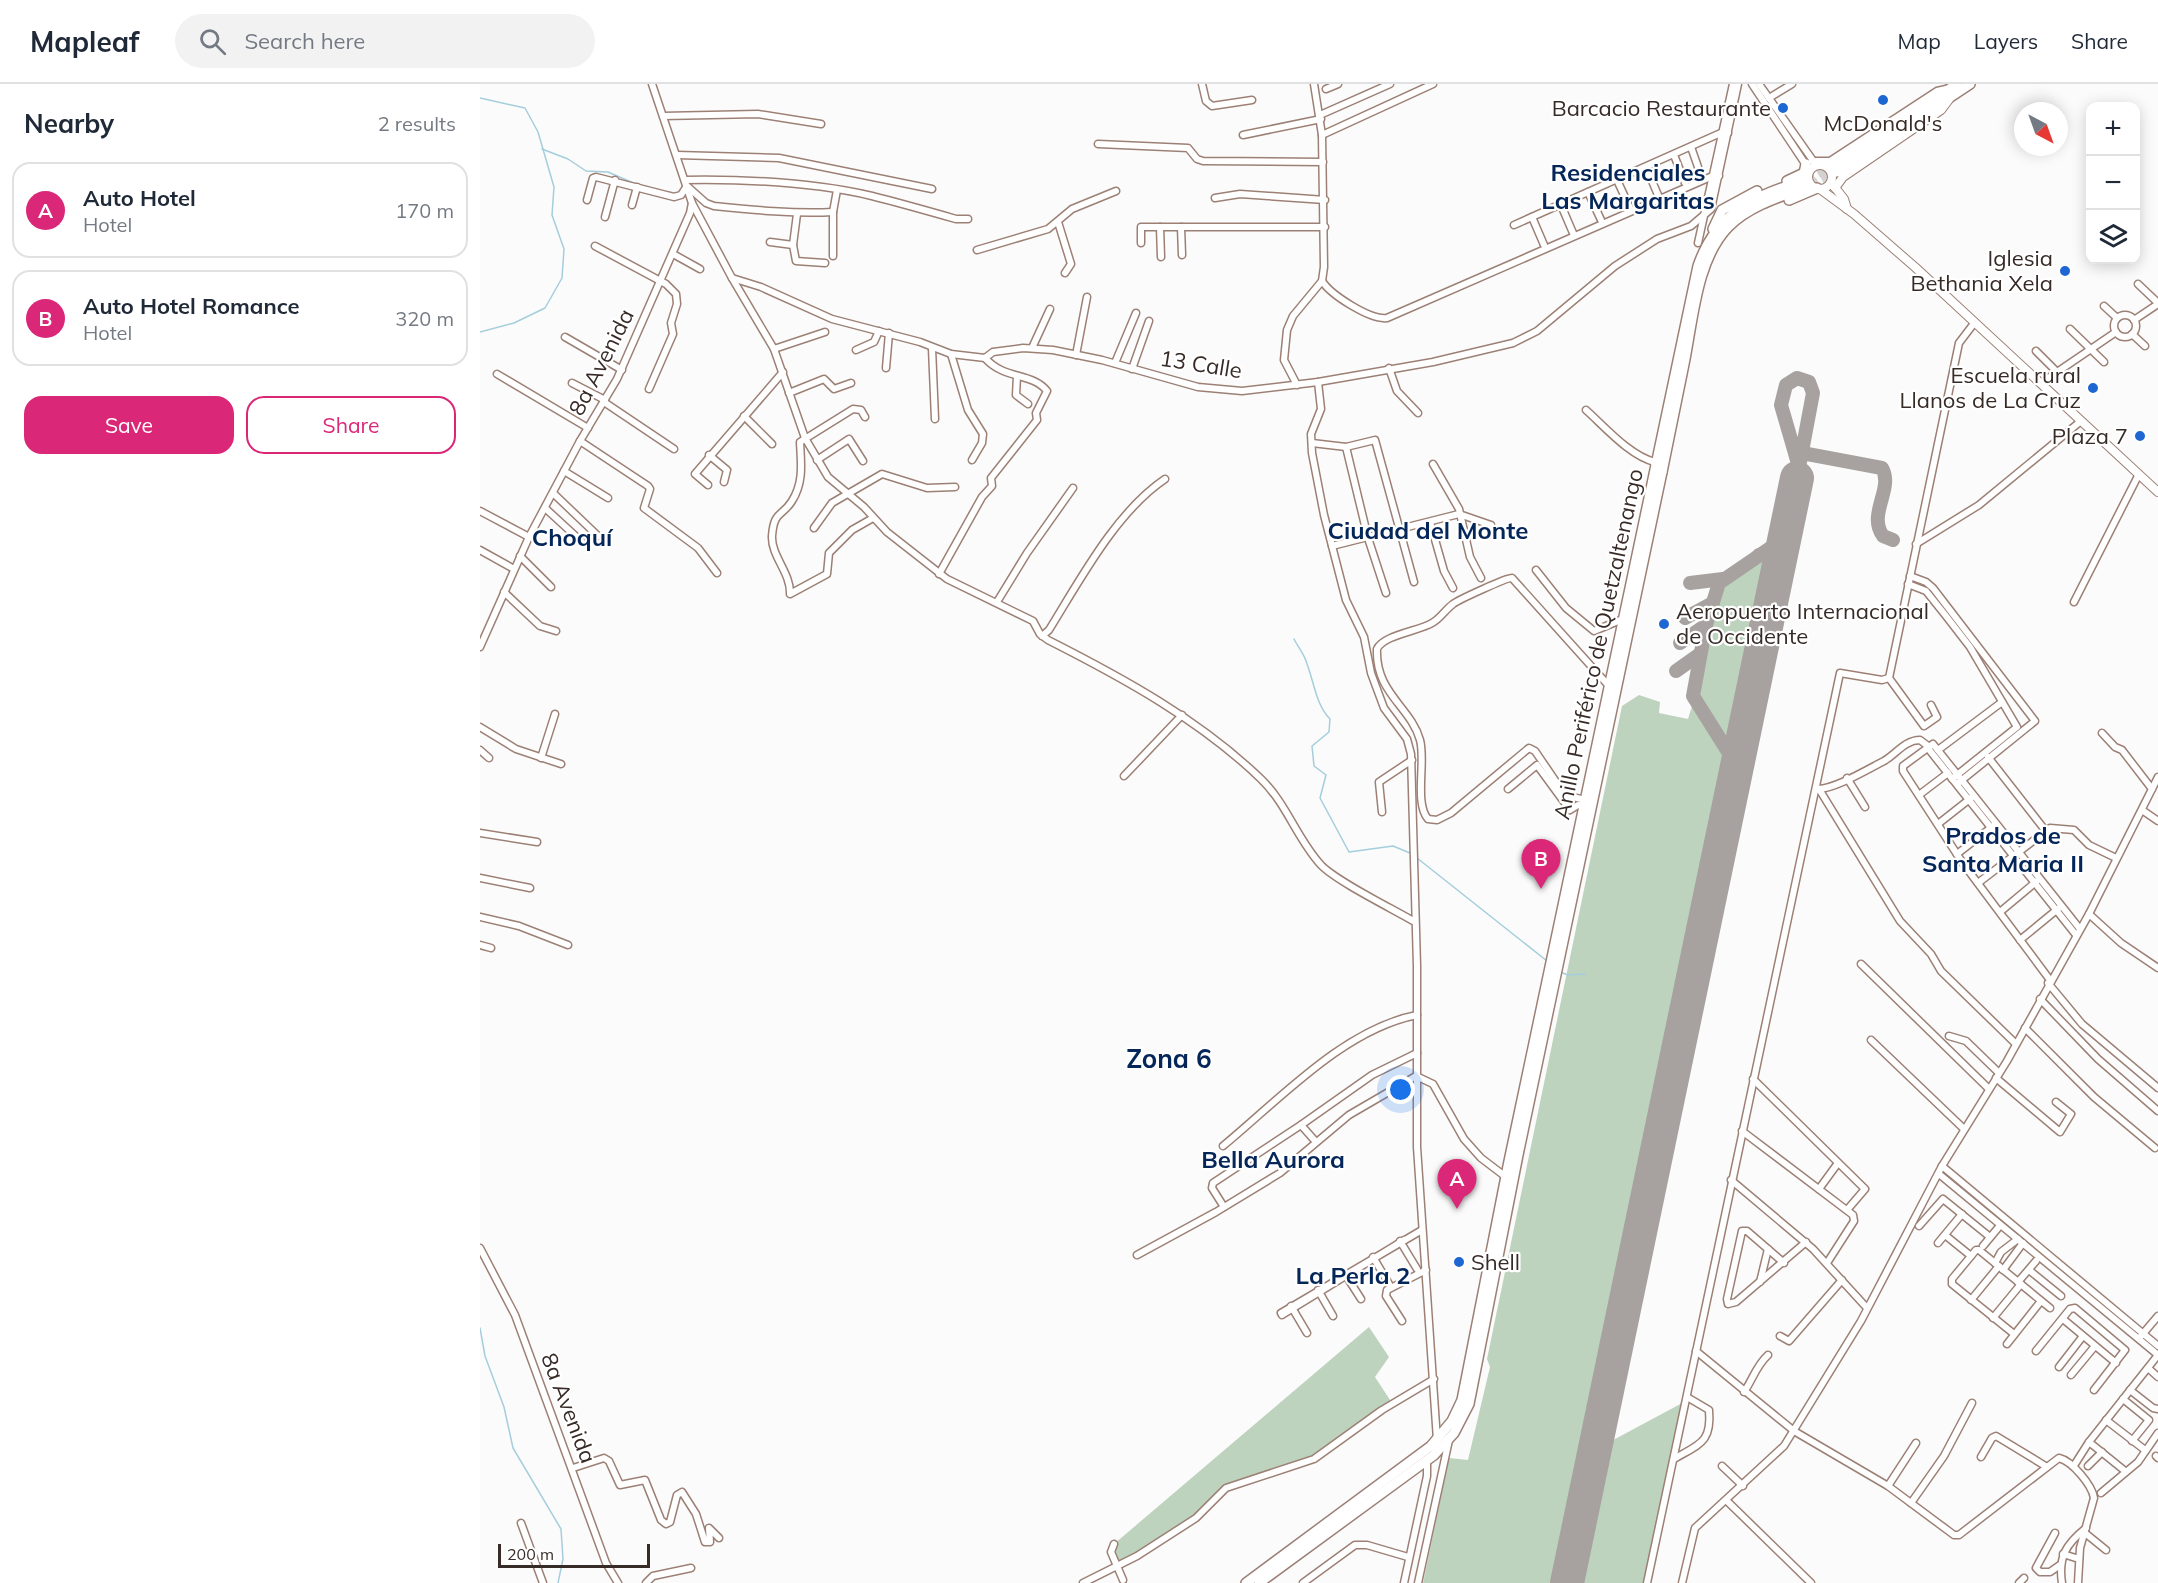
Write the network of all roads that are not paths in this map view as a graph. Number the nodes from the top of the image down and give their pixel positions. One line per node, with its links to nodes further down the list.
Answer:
1 (652, 84): 17 (street)
2 (1202, 84): 16 (street)
3 (1314, 84): 18 (street)
4 (1338, 84): 13 (street)
5 (1390, 84): 18 (street)
6 (1433, 84): 22 (street)
7 (1733, 84): 20 (street)
8 (1738, 84): 20 (street)
9 (1752, 84): 31 (street)
10 (1759, 84): 15 (street)
11 (1792, 84): 15 (street)
12 (1970, 84): 14 (highway)
13 (1326, 89)
14 (1953, 90): 31 (street); 32 (highway); 32 (main road)
15 (1769, 98): 31 (street)
16 (1252, 100)
17 (663, 116): 19 (street); 26 (street)
18 (1320, 117): 21 (street); 22 (street)
19 (821, 124)
20 (1725, 133): 24 (street); 30 (street)
21 (1243, 135)
22 (1322, 135): 27 (street)
23 (1098, 144): 27 (street)
24 (1690, 147): 25 (street); 29 (street)
25 (1674, 154): 28 (street); 36 (street)
26 (677, 155): 35 (street); 38 (street)
27 (1323, 162): 45 (street)
28 (1646, 167): 34 (street); 42 (street)
29 (1698, 167)
30 (1717, 175): 51 (street); 80 (street)
31 (1812, 176): 32 (main road); 32 (main road); 50 (main road); 64 (highway, Anillo Periférico de Quetzaltenango); 64 (highway); 148 (highway, Anillo Periférico de Quetzaltenango)
32 (1834, 176): 50 (main road)
33 (615, 180): 37 (street); 44 (street); 54 (street)
34 (1617, 180): 41 (street); 49 (street)
35 (686, 183): 37 (street); 39 (street); 46 (street); 53 (street)
36 (1685, 183)
37 (637, 187): 47 (street)
38 (932, 189)
39 (837, 190): 52 (street); 56 (street)
40 (1116, 191): 58 (street)
41 (1588, 192): 48 (street); 57 (street)
42 (1658, 195)
43 (1215, 198): 45 (street)
44 (587, 200)
45 (1325, 201): 62 (street)
46 (692, 202): 72 (street, 8a Avenida); 79 (street)
47 (632, 205)
48 (1561, 205): 55 (street); 63 (street)
49 (1630, 208)
50 (1847, 209): 91 (main road)
51 (1707, 210): 67 (street); 112 (street, 13 Calle)
52 (833, 212): 53 (street); 74 (street)
53 (797, 214): 68 (street)
54 (604, 217)
55 (1532, 217): 59 (street); 69 (street)
56 (968, 219)
57 (1601, 220)
58 (1058, 222): 71 (street); 78 (street)
59 (1514, 225)
60 (1160, 227): 61 (street); 66 (street); 75 (street)
61 (1181, 227): 62 (street); 73 (street)
62 (1325, 227): 80 (street)
63 (1573, 233)
64 (1711, 237): 145 (highway, Anillo Periférico de Quetzaltenango)
65 (770, 242): 68 (street)
66 (1141, 243)
67 (1698, 243)
68 (793, 245): 76 (street)
69 (1544, 245)
70 (595, 246): 81 (street)
71 (977, 250)
72 (673, 254): 77 (street); 81 (street, 8a Avenida)
73 (1182, 255)
74 (833, 256)
75 (1161, 257)
76 (825, 263)
77 (700, 269)
78 (1065, 273)
79 (732, 278): 93 (street, 13 Calle); 102 (street)
80 (1322, 281): 123 (street)
81 (660, 282): 114 (street, 8a Avenida); 124 (street)
82 (2138, 284): 84 (street)
83 (1087, 297): 107 (street)
84 (2158, 304): 89 (street)
85 (2104, 306): 88 (street)
86 (1050, 309): 101 (street)
87 (1136, 313): 110 (street)
88 (2117, 318): 89 (street); 95 (street)
89 (2134, 320): 97 (street)
90 (1149, 321): 113 (street)
91 (1975, 322): 122 (main road); 172 (street)
92 (2070, 329): 103 (street)
93 (879, 331): 96 (street, 13 Calle); 104 (street)
94 (825, 332): 102 (street)
95 (2116, 332): 97 (street); 103 (street)
96 (889, 333): 100 (street, 13 Calle); 111 (street)
97 (2132, 334): 99 (street)
98 (564, 337): 114 (street)
99 (2145, 346)
100 (932, 348): 106 (street, 13 Calle); 132 (street)
101 (1032, 348): 107 (street, 13 Calle); 108 (street, 13 Calle)
102 (774, 349): 115 (street)
103 (2091, 349): 109 (street); 116 (street)
104 (856, 350)
105 (2036, 351): 116 (street)
106 (951, 354): 108 (street, 13 Calle); 143 (street)
107 (1076, 355): 110 (street, 13 Calle)
108 (985, 358): 118 (street)
109 (2104, 362)
110 (1115, 363): 113 (street, 13 Calle)
111 (886, 368)
112 (1389, 368): 119 (street, 13 Calle); 129 (street)
113 (1132, 369): 123 (street, 13 Calle)
114 (622, 370): 126 (street, 8a Avenida)
115 (783, 372): 125 (street); 130 (street)
116 (2057, 372): 122 (street)
117 (497, 375): 134 (street)
118 (1017, 376): 127 (street); 179 (street)
119 (1318, 382): 123 (street, 13 Calle); 137 (street)
120 (572, 383): 126 (street)
121 (851, 383): 125 (street)
122 (2041, 383): 133 (main road)
123 (1297, 385)
124 (649, 389)
125 (789, 393): 135 (street)
126 (604, 401): 134 (street, 8a Avenida); 140 (street)
127 (1028, 404)
128 (1586, 410): 145 (street)
129 (1418, 412)
130 (744, 416): 138 (street); 141 (street)
131 (865, 417): 135 (street)
132 (935, 419)
133 (2081, 421): 149 (main road); 172 (street)
134 (588, 428): 136 (street, 8a Avenida)
135 (805, 438): 142 (street); 162 (street)
136 (580, 441): 147 (street, 8a Avenida); 178 (street)
137 (1312, 443): 139 (street); 173 (street)
138 (772, 444)
139 (1346, 447): 167 (street); 170 (street)
140 (674, 449)
141 (709, 455): 151 (street); 152 (street)
142 (817, 460): 144 (street); 157 (street)
143 (972, 460)
144 (863, 461)
145 (1655, 462): 148 (highway, Anillo Periférico de Quetzaltenango); 163 (highway); 191 (highway, Anillo Periférico de Quetzaltenango)
146 (1433, 464): 161 (street)
147 (564, 471): 156 (street, 8a Avenida); 158 (street)
148 (1662, 472): 163 (highway, Anillo Periférico de Quetzaltenango)
149 (2139, 474): 155 (main road); 189 (street)
150 (1165, 479): 193 (street)
151 (724, 482)
152 (708, 485)
153 (956, 487): 157 (street)
154 (1073, 488): 188 (street)
155 (2158, 492)
156 (553, 493): 159 (street, 8a Avenida); 168 (street)
157 (848, 494): 162 (street); 166 (street)
158 (608, 498)
159 (545, 508): 169 (street, 8a Avenida); 171 (street)
160 (480, 511): 169 (street)
161 (1459, 514): 164 (street); 165 (street); 181 (street)
162 (873, 518): 179 (street)
163 (1652, 519): 253 (highway, Anillo Periférico de Quetzaltenango)
164 (1430, 522): 167 (street); 185 (street)
165 (1491, 525)
166 (814, 528)
167 (1398, 531): 170 (street); 182 (street)
168 (598, 536)
169 (529, 537): 175 (street, 8a Avenida)
170 (1368, 538): 173 (street); 187 (street)
171 (582, 542)
172 (1916, 543): 180 (street)
173 (1332, 546): 213 (street)
174 (480, 550): 176 (street)
175 (520, 556): 176 (street, 8a Avenida); 184 (street)
176 (514, 569): 186 (street, 8a Avenida)
177 (1536, 570): 191 (street)
178 (717, 573)
179 (939, 573): 188 (street)
180 (1910, 576): 183 (street); 190 (street)
181 (1481, 578)
182 (1414, 582)
183 (1908, 585): 190 (street); 199 (street)
184 (551, 587)
185 (1453, 588)
186 (504, 592): 192 (street); 194 (street, 8a Avenida)
187 (1386, 593)
188 (997, 602): 193 (street)
189 (2074, 602)
190 (1949, 614): 195 (street)
191 (1623, 619): 200 (highway, Anillo Periférico de Quetzaltenango)
192 (556, 631)
193 (1042, 636): 204 (street)
194 (482, 637): 196 (street, 8a Avenida)
195 (1972, 645): 197 (street); 198 (street)
196 (480, 647)
197 (1980, 649): 198 (street); 210 (street)
198 (1973, 654): 201 (street)
199 (1889, 678): 202 (street); 220 (street)
200 (1609, 686): 225 (highway, Anillo Periférico de Quetzaltenango); 225 (street)
201 (2002, 702): 209 (street); 210 (street)
202 (1931, 705)
203 (555, 714): 212 (street)
204 (1182, 715): 216 (street); 246 (street)
205 (480, 726): 212 (street)
206 (2102, 734): 222 (street)
207 (1929, 746): 209 (street); 215 (street); 218 (street); 223 (street)
208 (480, 750): 211 (street)
209 (1938, 750): 219 (street)
210 (1987, 756): 219 (street); 232 (street)
211 (489, 758)
212 (541, 758): 214 (street)
213 (1412, 760): 228 (street); 246 (street)
214 (561, 764)
215 (1947, 773): 219 (street); 223 (street)
216 (1124, 776)
217 (2158, 777): 222 (street)
218 (1847, 778): 220 (street); 226 (street)
219 (1957, 780): 224 (street)
220 (1817, 788): 261 (street); 265 (street)
221 (1508, 789): 225 (street)
222 (2152, 789): 227 (street)
223 (1919, 795): 230 (street)
224 (1971, 798): 230 (street); 231 (street)
225 (1585, 803): 253 (highway, Anillo Periférico de Quetzaltenango)
226 (1865, 807)
227 (2142, 810): 229 (street); 237 (street)
228 (1382, 812)
229 (2158, 821)
230 (1938, 824): 236 (street)
231 (1994, 826): 235 (street); 236 (street)
232 (2045, 830): 235 (street); 237 (street)
233 (480, 833): 234 (street)
234 (537, 842)
235 (2015, 853): 239 (street); 240 (street)
236 (1957, 854): 240 (street)
237 (2116, 858): 244 (street)
238 (480, 878): 241 (street)
239 (2037, 881): 242 (street); 243 (street)
240 (1978, 883): 243 (street)
241 (530, 888)
242 (2059, 908): 247 (street); 248 (street)
243 (2000, 912): 248 (street)
244 (2089, 914): 247 (street); 254 (street)
245 (480, 917): 250 (street)
246 (1415, 922): 257 (street)
247 (2078, 932): 255 (street)
248 (2020, 940): 255 (street)
249 (480, 945): 251 (street)
250 (568, 945)
251 (491, 948)
252 (1861, 963): 267 (street)
253 (1554, 968): 279 (highway, Anillo Periférico de Quetzaltenango); 288 (highway, Anillo Periférico de Quetzaltenango)
254 (2158, 968)
255 (2049, 982): 256 (street); 266 (street)
256 (2040, 999): 258 (street); 269 (street)
257 (1417, 1015): 262 (street); 274 (street)
258 (2025, 1028): 261 (street); 275 (street)
259 (1949, 1036): 264 (street)
260 (1871, 1040): 271 (street)
261 (2016, 1044): 264 (street)
262 (1417, 1053): 263 (street); 270 (street)
263 (1416, 1076): 273 (street); 279 (street); 287 (street)
264 (1997, 1076): 267 (street); 268 (street)
265 (1753, 1079): 272 (street); 276 (street)
266 (2158, 1088)
267 (1989, 1089): 271 (street)
268 (2056, 1102)
269 (2158, 1111)
270 (1301, 1125): 273 (street); 282 (street)
271 (1964, 1129): 277 (street)
272 (1742, 1131): 280 (street); 281 (street)
273 (1316, 1142): 282 (street)
274 (1223, 1146)
275 (2155, 1148)
276 (1838, 1163): 281 (street); 283 (street)
277 (1942, 1166): 278 (street); 329 (street)
278 (1939, 1174): 292 (street); 318 (street)
279 (1506, 1177): 288 (highway); 354 (highway, Anillo Periférico de Quetzaltenango)
280 (1731, 1180): 293 (street); 333 (street)
281 (1819, 1189): 283 (street)
282 (1224, 1207): 298 (street)
283 (1847, 1210): 303 (street)
284 (1962, 1214): 285 (street); 289 (street); 290 (street)
285 (1919, 1226)
286 (1998, 1227): 290 (street)
287 (1422, 1230): 291 (street); 306 (street)
288 (1503, 1233): 353 (highway, Anillo Periférico de Quetzaltenango)
289 (1945, 1235): 294 (street); 299 (street)
290 (1990, 1237): 295 (street)
291 (1402, 1241): 300 (street); 305 (street)
292 (2020, 1241): 304 (street); 304 (street); 329 (street)
293 (1806, 1242): 302 (street); 303 (street)
294 (1938, 1243)
295 (1983, 1246)
296 (480, 1248): 367 (street, 8a Avenida)
297 (1768, 1249): 302 (street); 310 (street); 310 (street)
298 (1137, 1255)
299 (1971, 1256): 304 (street); 316 (street)
300 (1373, 1258): 308 (street); 312 (street)
301 (2037, 1261): 307 (street)
302 (1784, 1263): 310 (street)
303 (1827, 1263): 309 (street)
304 (1999, 1266): 311 (street); 316 (street)
305 (1417, 1269)
306 (1426, 1270): 324 (street); 342 (street)
307 (2029, 1270): 311 (street); 314 (street)
308 (1346, 1275): 313 (street); 315 (street)
309 (1842, 1280): 318 (street); 327 (street)
310 (1760, 1282)
311 (2019, 1283): 317 (street); 321 (street)
312 (1389, 1284)
313 (1319, 1291): 320 (street); 325 (street)
314 (2061, 1296)
315 (1360, 1299)
316 (1971, 1300): 321 (street)
317 (2041, 1301): 319 (street); 326 (street)
318 (1867, 1308): 351 (street)
319 (2050, 1308)
320 (1333, 1316)
321 (1993, 1318): 326 (street)
322 (2062, 1319): 328 (street); 334 (street); 337 (street)
323 (2157, 1320): 329 (street)
324 (1402, 1321)
325 (1307, 1333)
326 (2014, 1335): 330 (street)
327 (1780, 1336)
328 (2083, 1336): 331 (street); 338 (street)
329 (2141, 1336): 332 (street); 336 (street)
330 (2007, 1344)
331 (2095, 1346): 337 (street); 340 (street)
332 (2158, 1346)
333 (1696, 1351): 345 (street); 346 (street)
334 (2036, 1351)
335 (1768, 1355): 345 (street)
336 (2158, 1355): 339 (street)
337 (2116, 1363): 343 (street)
338 (2059, 1366)
339 (2148, 1368): 341 (street); 344 (street)
340 (2072, 1375)
341 (2158, 1377)
342 (1434, 1379): 354 (street); 386 (street)
343 (2094, 1390)
344 (2130, 1390): 347 (street); 349 (street)
345 (1744, 1392): 351 (street)
346 (1687, 1397): 362 (street); 362 (street)
347 (2123, 1399): 350 (street); 355 (street)
348 (1972, 1403): 374 (street)
349 (2158, 1409)
350 (2106, 1420): 355 (street); 356 (street)
351 (1794, 1431): 369 (street); 370 (street)
352 (2158, 1433): 358 (street)
353 (1449, 1439): 361 (highway, Anillo Periférico de Quetzaltenango); 398 (street)
354 (1437, 1440): 373 (highway); 375 (highway, Anillo Periférico de Quetzaltenango)
355 (2132, 1441): 358 (street)
356 (2089, 1442): 359 (street); 363 (street)
357 (1916, 1443): 370 (street)
358 (2145, 1450): 368 (street)
359 (2102, 1452): 365 (street); 368 (street)
360 (1981, 1456): 366 (street)
361 (1427, 1460): 373 (highway, Anillo Periférico de Quetzaltenango); 383 (street)
362 (1674, 1460): 399 (street)
363 (2075, 1464)
364 (1722, 1466): 369 (street)
365 (2088, 1466)
366 (2047, 1467): 374 (street); 377 (street)
367 (573, 1468): 379 (street); 390 (street, 8a Avenida)
368 (2125, 1472): 371 (street)
369 (1743, 1486): 372 (street)
370 (1888, 1486): 374 (street)
371 (2101, 1493)
372 (1727, 1501): 400 (street); 401 (street)
373 (1370, 1502): 395 (highway, Anillo Periférico de Quetzaltenango)
374 (1911, 1503)
375 (1335, 1518): 393 (highway, Anillo Periférico de Quetzaltenango); 394 (highway)
376 (521, 1523): 389 (street)
377 (2086, 1530): 381 (street); 382 (street); 384 (street)
378 (2055, 1533): 385 (street)
379 (719, 1538)
380 (1114, 1544): 386 (street)
381 (2106, 1550)
382 (2063, 1554): 384 (street); 385 (street)
383 (1408, 1557): 396 (street); 397 (street)
384 (2079, 1558): 403 (street)
385 (2060, 1565): 402 (street)
386 (1118, 1566): 388 (street); 392 (street)
387 (691, 1568): 391 (street)
388 (1123, 1580)
389 (543, 1583)
390 (618, 1583)
391 (646, 1583)
392 (1083, 1583)
393 (1246, 1583)
394 (1252, 1583)
395 (1259, 1583)
396 (1303, 1583)
397 (1404, 1583)
398 (1418, 1583)
399 (1647, 1583)
400 (1682, 1583)
401 (1811, 1583)
402 (2062, 1583)
403 (2078, 1583)

